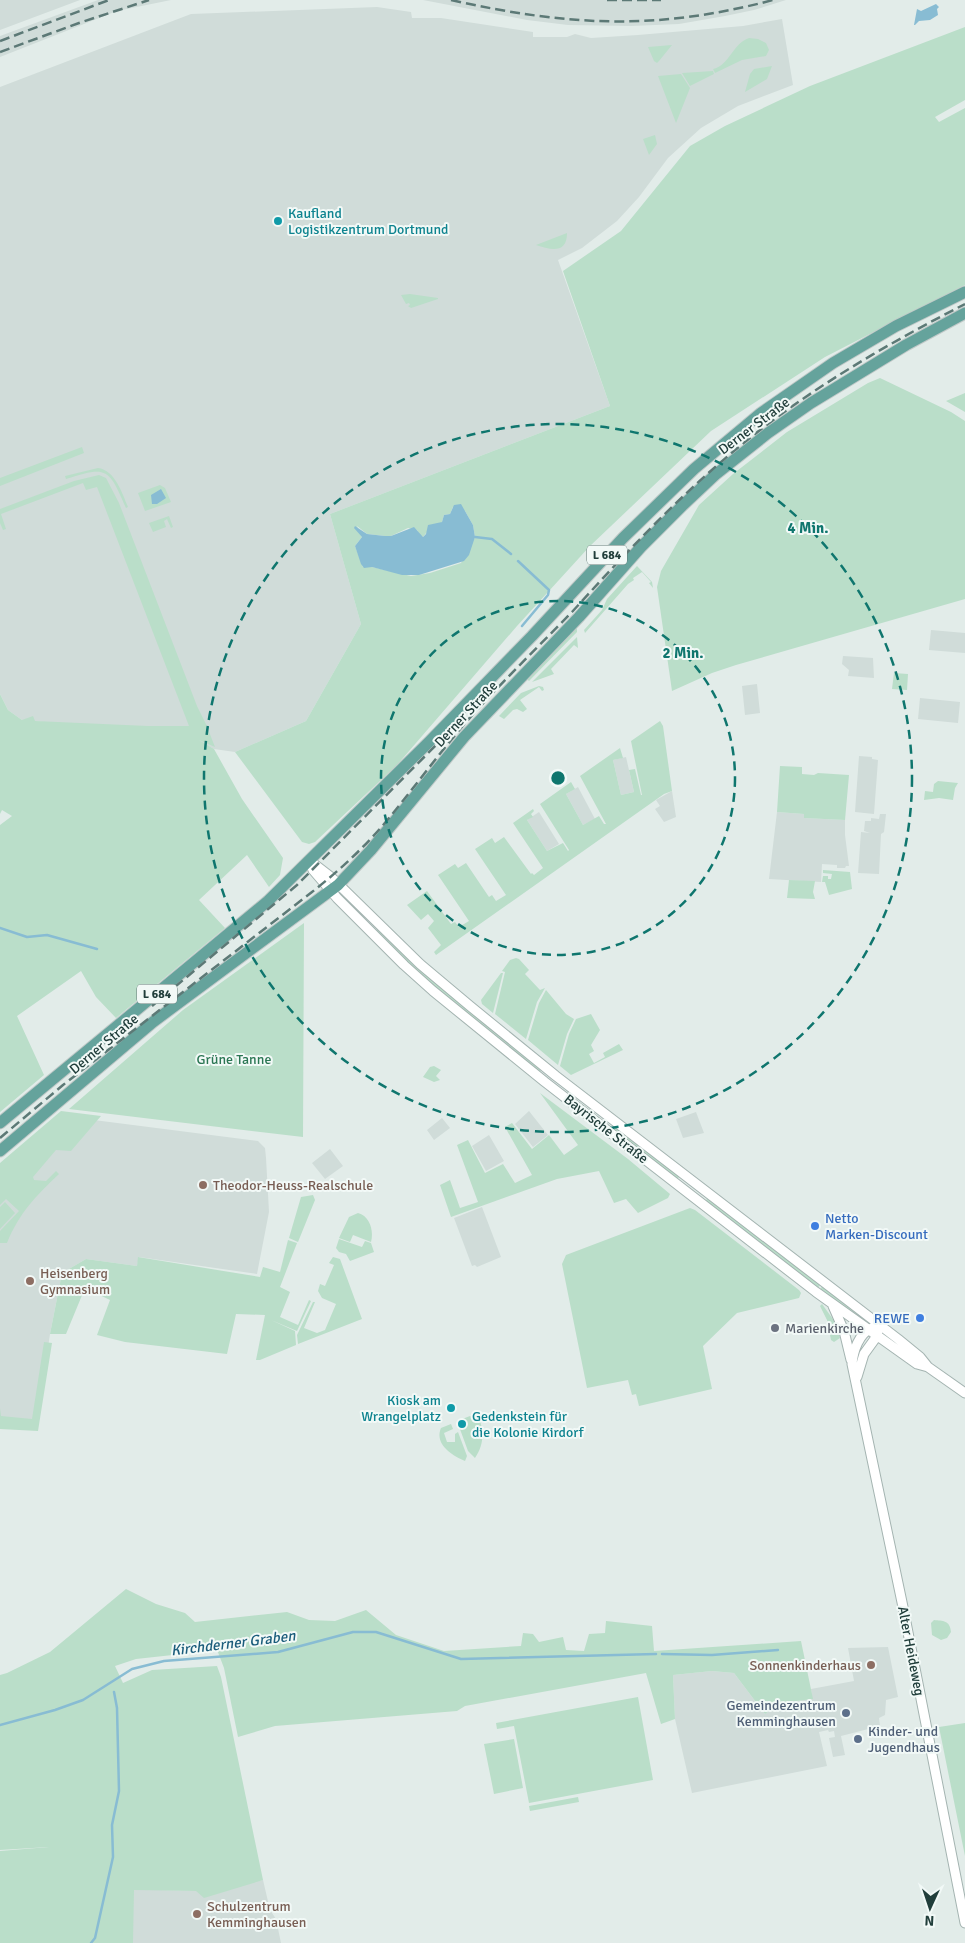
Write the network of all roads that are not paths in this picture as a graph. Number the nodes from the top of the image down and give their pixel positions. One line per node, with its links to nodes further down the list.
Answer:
1 (965, 292): 3 (main road, Derner Straße / L 684)
2 (965, 313): 4 (main road, Derner Straße / L 684)
3 (309, 860): 4 (street, Bayrische Straße); 5 (main road, Derner Straße / L 684)
4 (335, 888): 6 (main road, Derner Straße / L 684); 7 (street, Bayrische Straße); 8 (street, Bayrische Straße)
5 (0, 1123)
6 (0, 1151)
7 (832, 1304): 9 (street, Bayrische Straße); 11 (street, Alter Heideweg)
8 (879, 1325): 9 (street); 10 (street, Alter Heideweg); 12 (street, Bayrische Straße)
9 (868, 1330): 10 (street, Bayrische Straße); 11 (street)
10 (877, 1336): 12 (street, Bayrische Straße); 13 (street, Alter Heideweg)
11 (852, 1364): 13 (street, Alter Heideweg)
12 (928, 1367): 14 (street, Bayrische Straße)
13 (856, 1379): 15 (street, Alter Heideweg)
14 (965, 1393)
15 (965, 1923)

